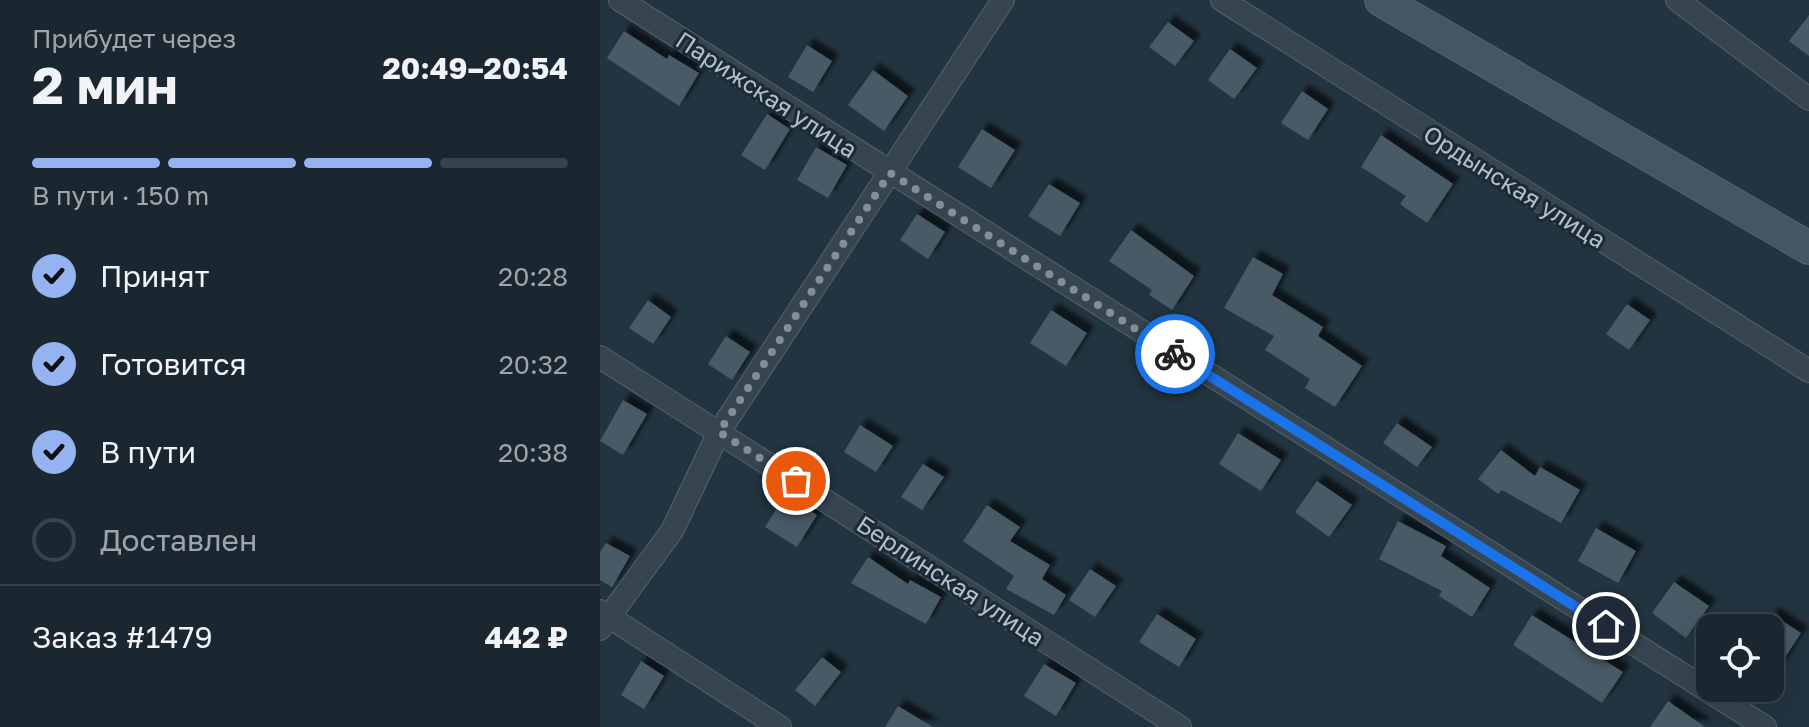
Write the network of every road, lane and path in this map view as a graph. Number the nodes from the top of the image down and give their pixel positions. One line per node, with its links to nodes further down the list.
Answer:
1 (620, 0): 7 (street, Парижская улица)
2 (1003, 0): 7 (street)
3 (1222, 0): 10 (street, Ордынская улица)
4 (1381, 0): 8 (street)
5 (1677, 0): 6 (street)
6 (1809, 99)
7 (890, 173): 11 (street); 15 (street, Парижская улица)
8 (1809, 248)
9 (600, 357): 11 (street, Берлинская улица)
10 (1809, 371)
11 (719, 432): 12 (street); 14 (street, Берлинская улица)
12 (603, 619): 13 (street)
13 (780, 727)
14 (1180, 727)
15 (1765, 727)

